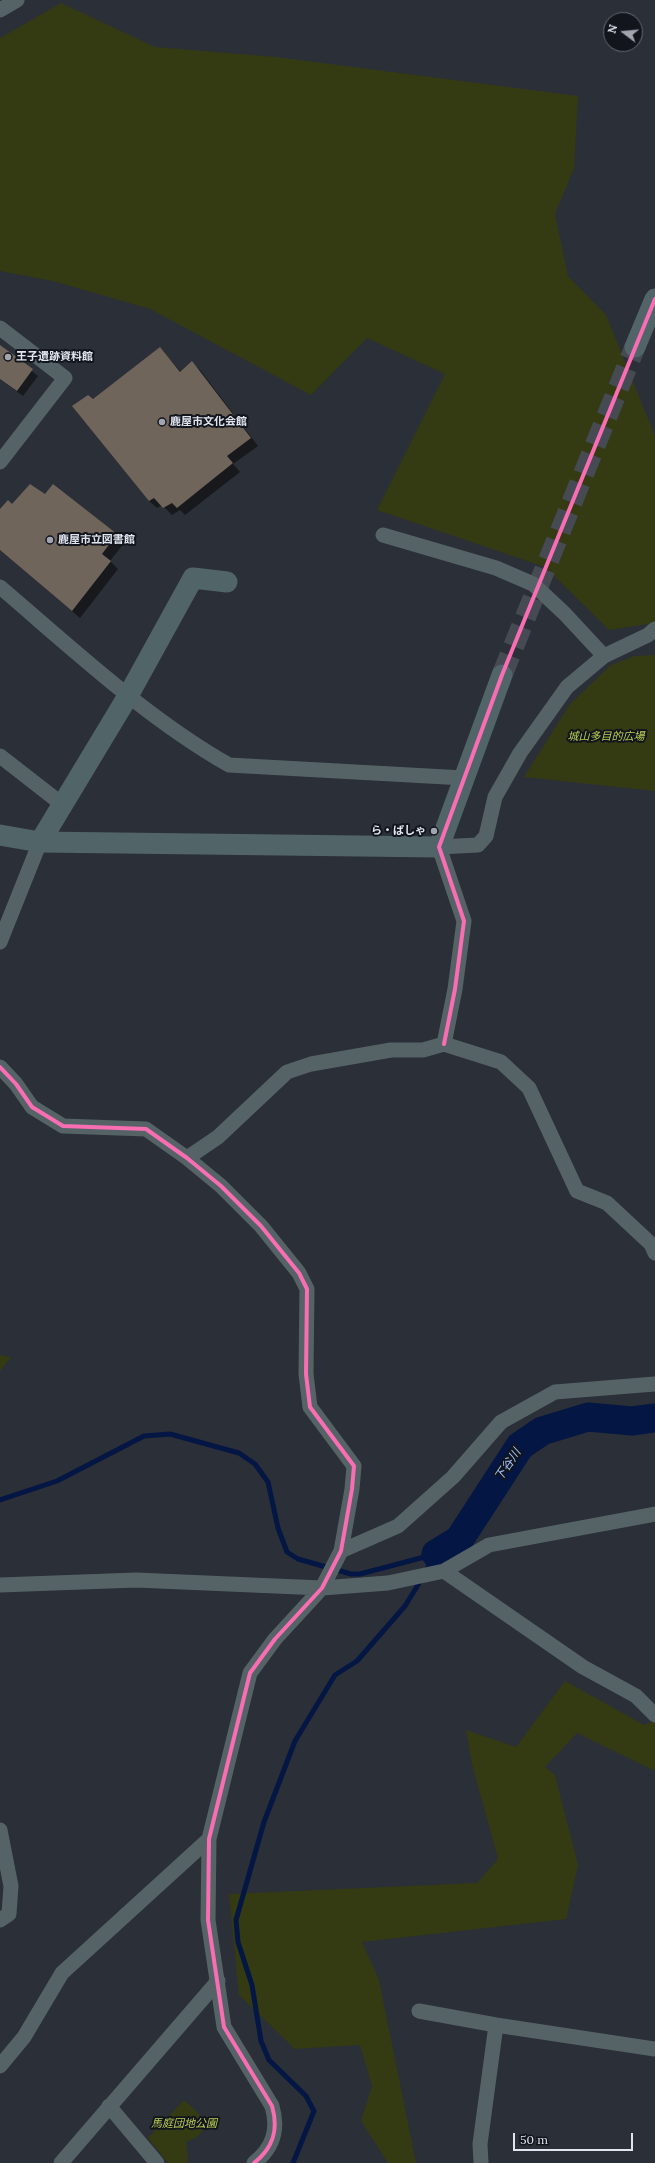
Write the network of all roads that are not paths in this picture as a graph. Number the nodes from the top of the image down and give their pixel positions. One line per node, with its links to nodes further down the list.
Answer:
1 (17, 0): 2 (street)
2 (0, 10)
3 (655, 299): 5 (street)
4 (0, 328): 6 (street)
5 (635, 347)
6 (0, 462)
7 (383, 535): 11 (street)
8 (227, 582): 13 (street)
9 (0, 587): 13 (street)
10 (655, 630): 11 (street)
11 (604, 656): 19 (street)
12 (502, 675): 15 (street)
13 (128, 696): 15 (street); 16 (street)
14 (0, 756): 16 (street)
15 (464, 778): 19 (street)
16 (63, 805): 18 (street)
17 (0, 835): 18 (street)
18 (40, 842): 19 (street); 20 (street)
19 (439, 847): 21 (street)
20 (0, 942)
21 (444, 1044): 23 (street); 24 (street)
22 (0, 1067): 23 (street)
23 (187, 1158): 27 (street)
24 (655, 1253)
25 (655, 1384): 27 (street)
26 (655, 1514): 28 (street)
27 (341, 1551): 30 (street)
28 (444, 1572): 30 (street); 31 (street)
29 (0, 1585): 30 (street)
30 (322, 1588): 33 (street)
31 (655, 1715)
32 (0, 1830): 34 (street)
33 (209, 1839): 35 (street); 39 (street)
34 (0, 1920)
35 (218, 1981): 40 (street); 41 (street)
36 (419, 2011): 37 (street)
37 (496, 2025): 38 (street); 44 (street)
38 (655, 2050)
39 (0, 2066)
40 (109, 2106): 42 (street); 43 (street)
41 (262, 2160)
42 (61, 2163)
43 (157, 2163)
44 (481, 2163)

